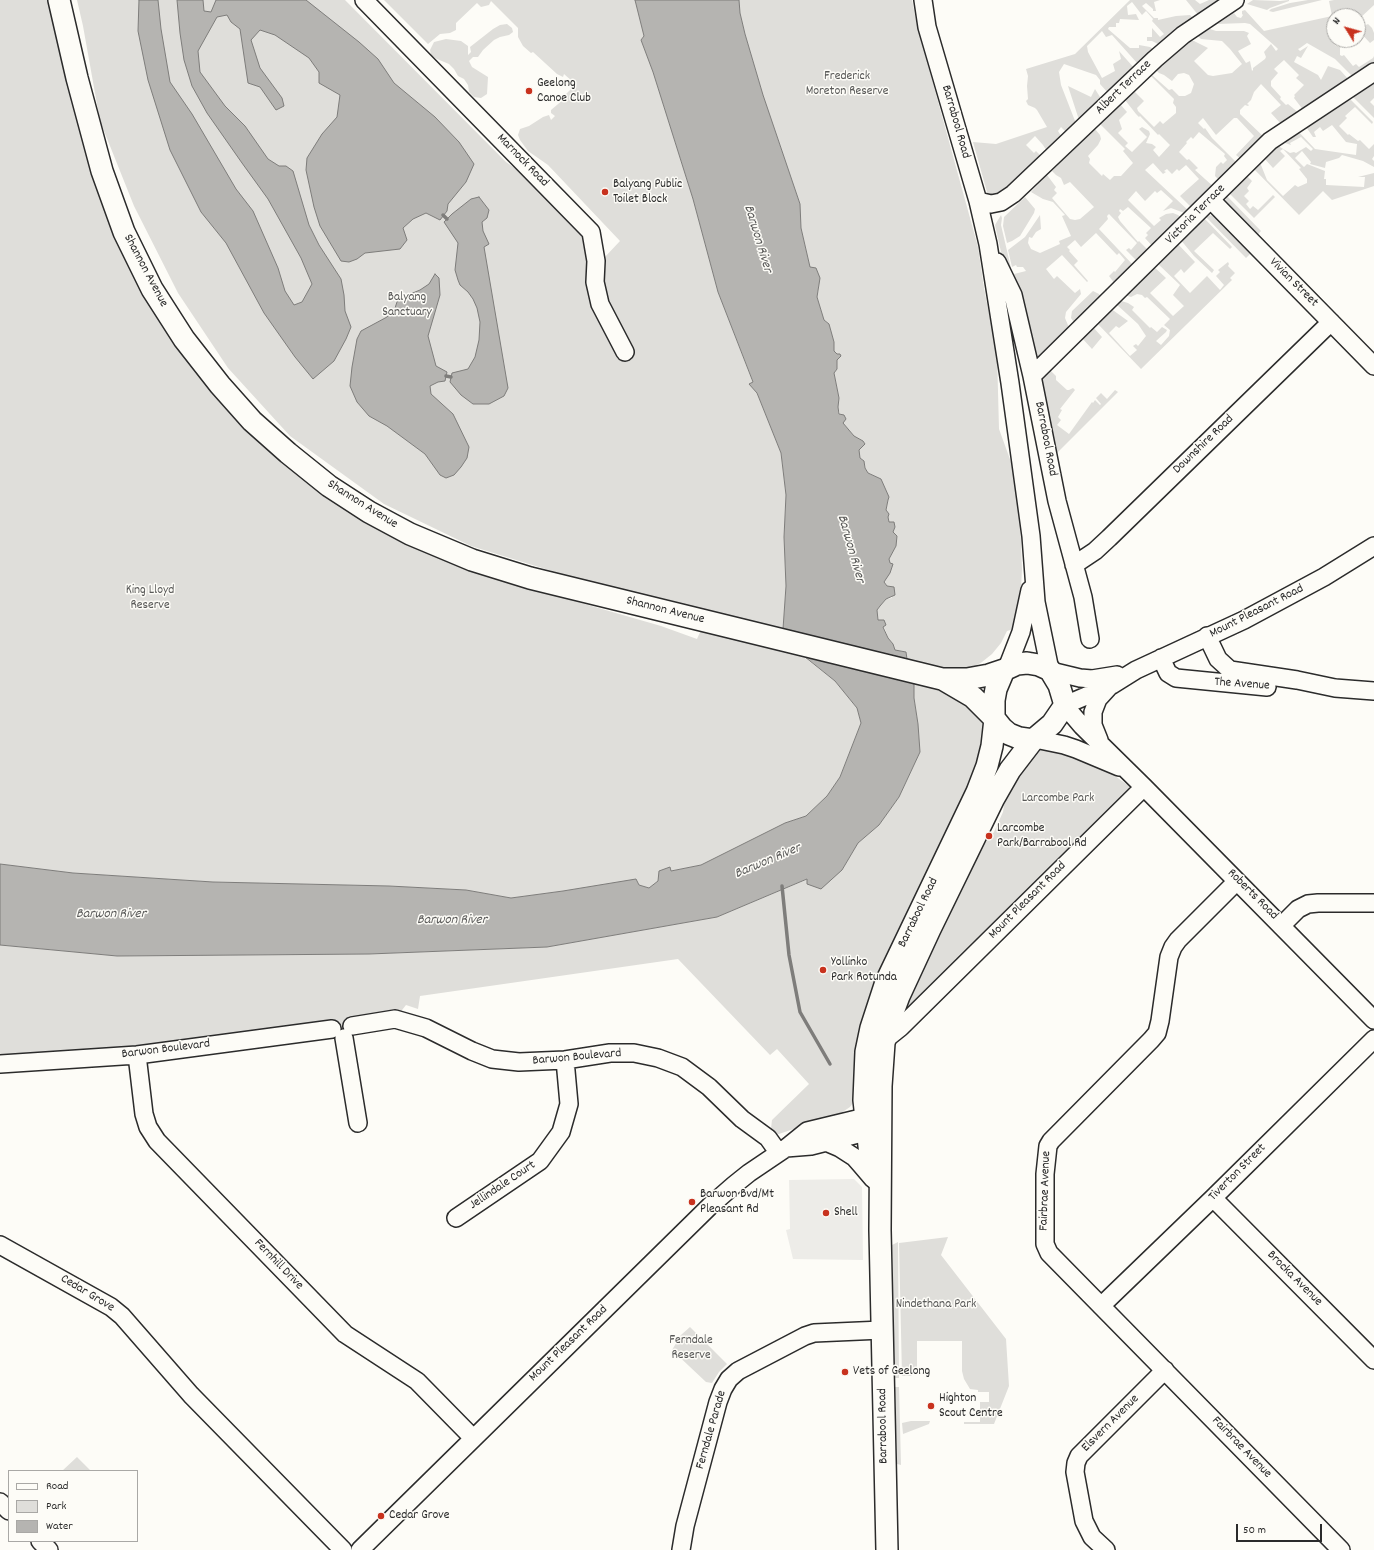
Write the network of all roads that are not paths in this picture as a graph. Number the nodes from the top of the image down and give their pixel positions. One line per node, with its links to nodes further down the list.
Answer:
1 (59, 0): 24 (main road, Shannon Avenue)
2 (364, 0): 12 (street, Marnock Road)
3 (922, 0): 8 (street, Barrabool Road)
4 (1235, 0): 6 (street, Albert Terrace)
5 (1374, 72): 7 (street, Victoria Terrace)
6 (1022, 187): 8 (street, Albert Terrace); 9 (street, Albert Terrace)
7 (1211, 200): 11 (street, Vivian Street); 14 (street, Victoria Terrace)
8 (978, 202): 9 (street, Barrabool Road)
9 (983, 222): 10 (street, Barrabool Road)
10 (988, 244): 14 (street, Barrabool Road); 17 (street, Barrabool Road)
11 (1331, 322): 13 (street, Vivian Street); 16 (street, Downshire Road)
12 (625, 352)
13 (1374, 366)
14 (1032, 376): 16 (street, Barrabool Road)
15 (1374, 546): 18 (street, Mount Pleasant Road)
16 (1074, 565): 19 (street, Barrabool Road)
17 (1033, 569): 21 (street, Barrabool Road); 22 (street, Barrabool Road)
18 (1207, 636): 20 (street, Mount Pleasant Road); 26 (street, The Avenue)
19 (1090, 639)
20 (1161, 658): 23 (street, Mount Pleasant Road); 26 (street, The Avenue)
21 (1005, 669): 22 (main road); 24 (main road, Shannon Avenue); 29 (main road)
22 (1051, 670): 23 (street, Mount Pleasant Road); 28 (main road)
23 (1136, 670): 25 (street, Mount Pleasant Road)
24 (942, 679): 29 (main road, Shannon Avenue)
25 (1112, 685): 28 (street, Mount Pleasant Road); 31 (street)
26 (1335, 688): 27 (street, The Avenue)
27 (1374, 691)
28 (1065, 705): 30 (main road); 31 (street, Roberts Road)
29 (994, 718): 30 (main road); 45 (main road, Barrabool Road)
30 (1034, 740): 32 (street, Roberts Road); 37 (main road, Barrabool Road)
31 (1103, 746): 32 (street, Roberts Road)
32 (1129, 771): 33 (street, Roberts Road)
33 (1144, 787): 34 (street, Roberts Road); 37 (street, Mount Pleasant Road)
34 (1237, 881): 36 (street, Roberts Road); 53 (street, Fairbrae Avenue)
35 (1374, 903): 36 (street)
36 (1281, 926): 38 (street, Roberts Road)
37 (904, 1009): 45 (main road, Barrabool Road)
38 (1374, 1020)
39 (343, 1031): 41 (street, Barwon Boulevard); 42 (street, Barwon Boulevard); 44 (street)
40 (1374, 1039): 49 (street, Tiverton Street)
41 (137, 1055): 43 (street, Barwon Boulevard); 57 (street, Fernhill Drive)
42 (565, 1060): 47 (street, Barwon Boulevard); 50 (street, Jellindale Court)
43 (0, 1064)
44 (358, 1123)
45 (871, 1124): 46 (street); 47 (street, Mount Pleasant Road); 48 (main road, Barrabool Road); 51 (main road, Barrabool Road)
46 (826, 1142): 47 (street); 48 (street)
47 (777, 1154): 57 (street, Mount Pleasant Road)
48 (873, 1180): 51 (main road, Barrabool Road)
49 (1213, 1198): 53 (street, Tiverton Street); 55 (street, Brocka Avenue)
50 (456, 1218)
51 (880, 1230): 54 (main road, Barrabool Road)
52 (0, 1245): 64 (street, Cedar Grove)
53 (1101, 1306): 56 (street, Fairbrae Avenue)
54 (882, 1330): 66 (street, Ferndale Parade); 67 (main road, Barrabool Road)
55 (1371, 1352)
56 (1164, 1370): 68 (street, Elsvern Avenue); 69 (street, Fairbrae Avenue)
57 (473, 1438): 65 (street, Mount Pleasant Road)
58 (0, 1502): 59 (street)
59 (8, 1510)
60 (39, 1542): 62 (street)
61 (41, 1542): 63 (street)
62 (30, 1550)
63 (49, 1550)
64 (343, 1550)
65 (360, 1550)
66 (681, 1550)
67 (887, 1550)
68 (1106, 1550)
69 (1341, 1550)

